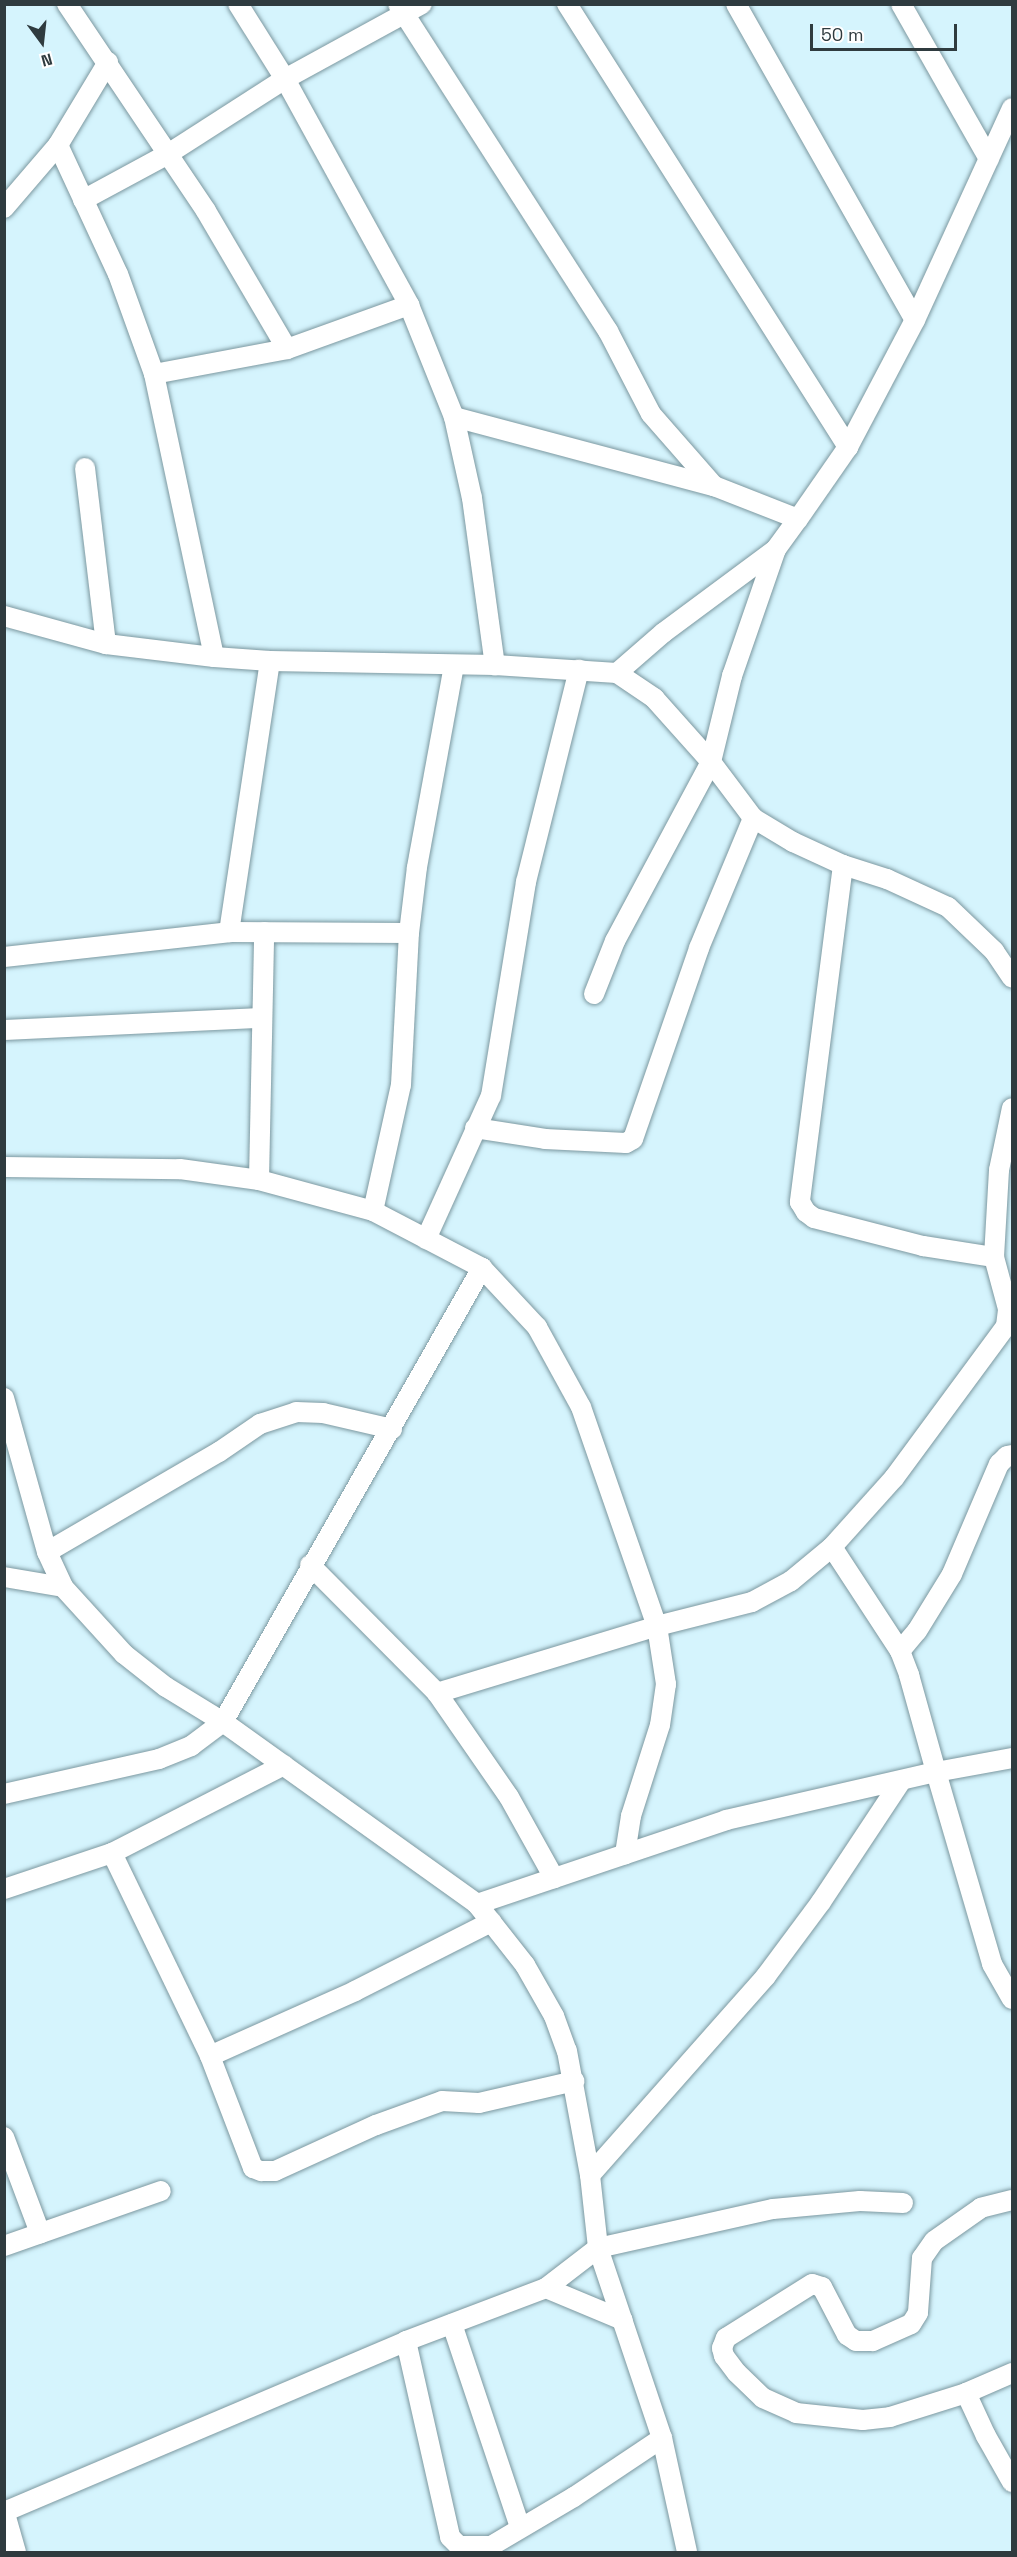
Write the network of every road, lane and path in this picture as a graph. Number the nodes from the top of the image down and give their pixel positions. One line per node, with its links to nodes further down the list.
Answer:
1 (67, 4): 8 (street)
2 (238, 4): 9 (street)
3 (422, 4): 7 (street)
4 (567, 4): 21 (street)
5 (736, 4): 17 (street)
6 (901, 4): 13 (street)
7 (402, 10): 9 (street); 23 (street)
8 (108, 62): 11 (street); 12 (street)
9 (285, 79): 12 (street); 16 (street)
10 (1012, 108): 13 (street)
11 (58, 145): 14 (street); 15 (street)
12 (168, 154): 14 (street); 18 (street)
13 (989, 159): 17 (street)
14 (83, 200): 19 (street)
15 (4, 208)
16 (409, 305): 18 (street); 20 (street)
17 (915, 320): 21 (street)
18 (286, 349): 19 (street)
19 (154, 374): 28 (street)
20 (454, 417): 23 (street); 30 (street)
21 (848, 447): 24 (street)
22 (85, 468): 27 (street)
23 (714, 486): 24 (street)
24 (798, 519): 25 (street)
25 (776, 549): 33 (street); 34 (street)
26 (4, 616): 27 (street)
27 (106, 644): 28 (street)
28 (214, 657): 29 (street)
29 (270, 661): 31 (street); 37 (street)
30 (495, 665): 31 (street); 32 (street)
31 (454, 666): 39 (street)
32 (579, 670): 33 (street); 46 (street)
33 (617, 673): 34 (street)
34 (711, 762): 35 (street); 42 (street)
35 (753, 818): 36 (street); 46 (street)
36 (843, 865): 41 (street); 51 (street)
37 (229, 932): 38 (street); 40 (street)
38 (264, 932): 39 (street); 43 (street)
39 (409, 933): 49 (street)
40 (4, 957)
41 (1012, 978)
42 (594, 994)
43 (262, 1018): 44 (street); 48 (street)
44 (4, 1030)
45 (1012, 1108): 51 (street)
46 (475, 1128): 50 (street)
47 (4, 1167): 48 (street)
48 (259, 1180): 49 (street)
49 (373, 1211): 50 (street)
50 (426, 1239): 52 (street)
51 (994, 1257): 56 (street)
52 (482, 1268): 54 (street); 61 (street)
53 (4, 1398): 57 (street)
54 (392, 1429): 57 (street); 58 (street)
55 (1012, 1455): 62 (street)
56 (832, 1547): 61 (street); 62 (street)
57 (47, 1552): 60 (street)
58 (310, 1565): 63 (street); 64 (street)
59 (4, 1577): 60 (street)
60 (63, 1587): 64 (street)
61 (657, 1626): 63 (street); 71 (street)
62 (900, 1651): 67 (street)
63 (437, 1693): 72 (street)
64 (223, 1722): 66 (street); 69 (street)
65 (1010, 1761): 67 (street)
66 (284, 1766): 70 (street); 74 (street)
67 (936, 1772): 68 (street); 76 (street)
68 (901, 1781): 71 (street); 80 (street)
69 (4, 1794)
70 (112, 1853): 73 (street); 77 (street)
71 (625, 1855): 72 (street)
72 (554, 1878): 74 (street)
73 (4, 1889)
74 (477, 1904): 75 (street)
75 (491, 1922): 77 (street); 78 (street)
76 (1012, 1999)
77 (210, 2056): 78 (street)
78 (574, 2082): 80 (street)
79 (4, 2137): 84 (street)
80 (590, 2175): 86 (street)
81 (161, 2191): 84 (street)
82 (1012, 2200): 92 (street)
83 (903, 2203): 86 (street)
84 (40, 2233): 85 (street)
85 (4, 2246)
86 (598, 2248): 87 (street); 88 (street)
87 (546, 2288): 88 (street); 89 (street)
88 (623, 2320): 93 (street)
89 (452, 2324): 90 (street); 96 (street)
90 (406, 2342): 95 (street); 97 (street)
91 (1012, 2373): 92 (street)
92 (966, 2393): 94 (street)
93 (662, 2438): 96 (street); 99 (street)
94 (1012, 2482)
95 (5, 2511): 98 (street)
96 (520, 2527): 97 (street)
97 (473, 2550)
98 (16, 2553)
99 (687, 2553)

